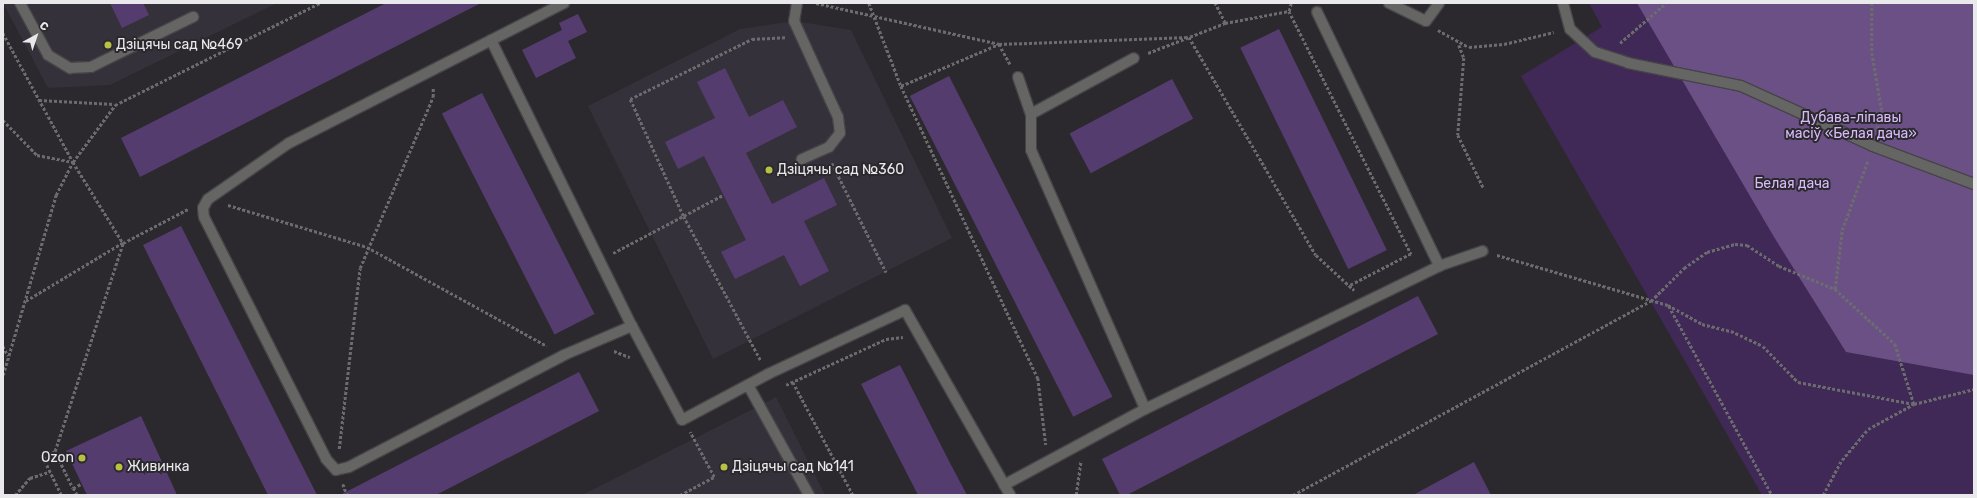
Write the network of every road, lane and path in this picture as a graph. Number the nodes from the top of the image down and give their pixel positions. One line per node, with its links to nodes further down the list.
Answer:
1 (20, 3): 17 (lane)
2 (320, 3): 33 (path)
3 (564, 3): 24 (lane)
4 (797, 3): 22 (lane)
5 (816, 3): 16 (path)
6 (869, 3): 16 (path)
7 (1215, 3): 19 (path)
8 (1291, 3): 14 (path)
9 (1390, 3): 18 (lane)
10 (1439, 3): 18 (lane)
11 (1563, 3): 20 (lane)
12 (1666, 3): 27 (path)
13 (1872, 3): 36 (path)
14 (1289, 11): 19 (path); 48 (path)
15 (1318, 12): 46 (lane)
16 (873, 13): 25 (path); 31 (path)
17 (193, 16)
18 (1426, 21): 26 (path)
19 (1225, 23): 23 (path)
20 (1570, 29): 26 (path); 27 (lane)
21 (3, 33): 32 (path)
22 (801, 36): 37 (lane); 43 (path)
23 (1189, 37): 25 (path); 28 (path); 48 (path)
24 (491, 40): 29 (lane); 45 (lane)
25 (999, 44): 30 (path); 31 (path)
26 (1459, 44): 41 (path)
27 (1595, 52): 36 (lane)
28 (1134, 58): 34 (lane)
29 (433, 67): 74 (path); 74 (lane)
30 (1018, 77): 34 (lane)
31 (901, 86): 73 (path)
32 (39, 100): 33 (path); 39 (path)
33 (115, 104): 39 (path)
34 (1031, 114): 67 (lane)
35 (3, 120): 39 (path)
36 (1873, 146): 40 (lane); 49 (path)
37 (825, 149): 38 (lane); 47 (path)
38 (802, 159)
39 (72, 162): 52 (path); 52 (path)
40 (1974, 184)
41 (1484, 189)
42 (723, 195): 43 (path)
43 (683, 216): 45 (path); 60 (path)
44 (1484, 251): 46 (lane); 51 (path)
45 (600, 260): 54 (lane)
46 (1439, 266): 50 (lane)
47 (886, 272)
48 (1349, 286): 50 (path)
49 (1835, 289): 51 (path); 66 (path)
50 (1366, 301): 67 (lane)
51 (1651, 301): 53 (path); 86 (path)
52 (25, 302): 58 (path)
53 (1668, 305): 66 (path); 87 (path)
54 (632, 326): 68 (lane); 74 (lane)
55 (907, 344): 62 (path)
56 (3, 346): 58 (path)
57 (611, 350): 59 (path)
58 (8, 357): 61 (path)
59 (637, 359)
60 (768, 374): 63 (lane); 77 (lane)
61 (3, 375)
62 (793, 382): 64 (path); 83 (path)
63 (748, 385): 68 (lane); 82 (lane)
64 (782, 387)
65 (1974, 389): 66 (path)
66 (1914, 404): 88 (path)
67 (1145, 409): 71 (lane)
68 (682, 420): 69 (path)
69 (689, 431): 70 (path); 81 (path)
70 (685, 433)
71 (1084, 441): 73 (lane); 85 (path)
72 (56, 451): 78 (path)
73 (1048, 461): 77 (lane)
74 (336, 470)
75 (49, 472): 79 (path)
76 (81, 484): 78 (path)
77 (1004, 484): 84 (lane)
78 (73, 488): 80 (path)
79 (15, 495)
80 (77, 495)
81 (680, 495)
82 (809, 495)
83 (854, 495)
84 (1010, 495)
85 (1076, 495)
86 (1293, 495)
87 (1772, 495)
88 (1823, 495)

